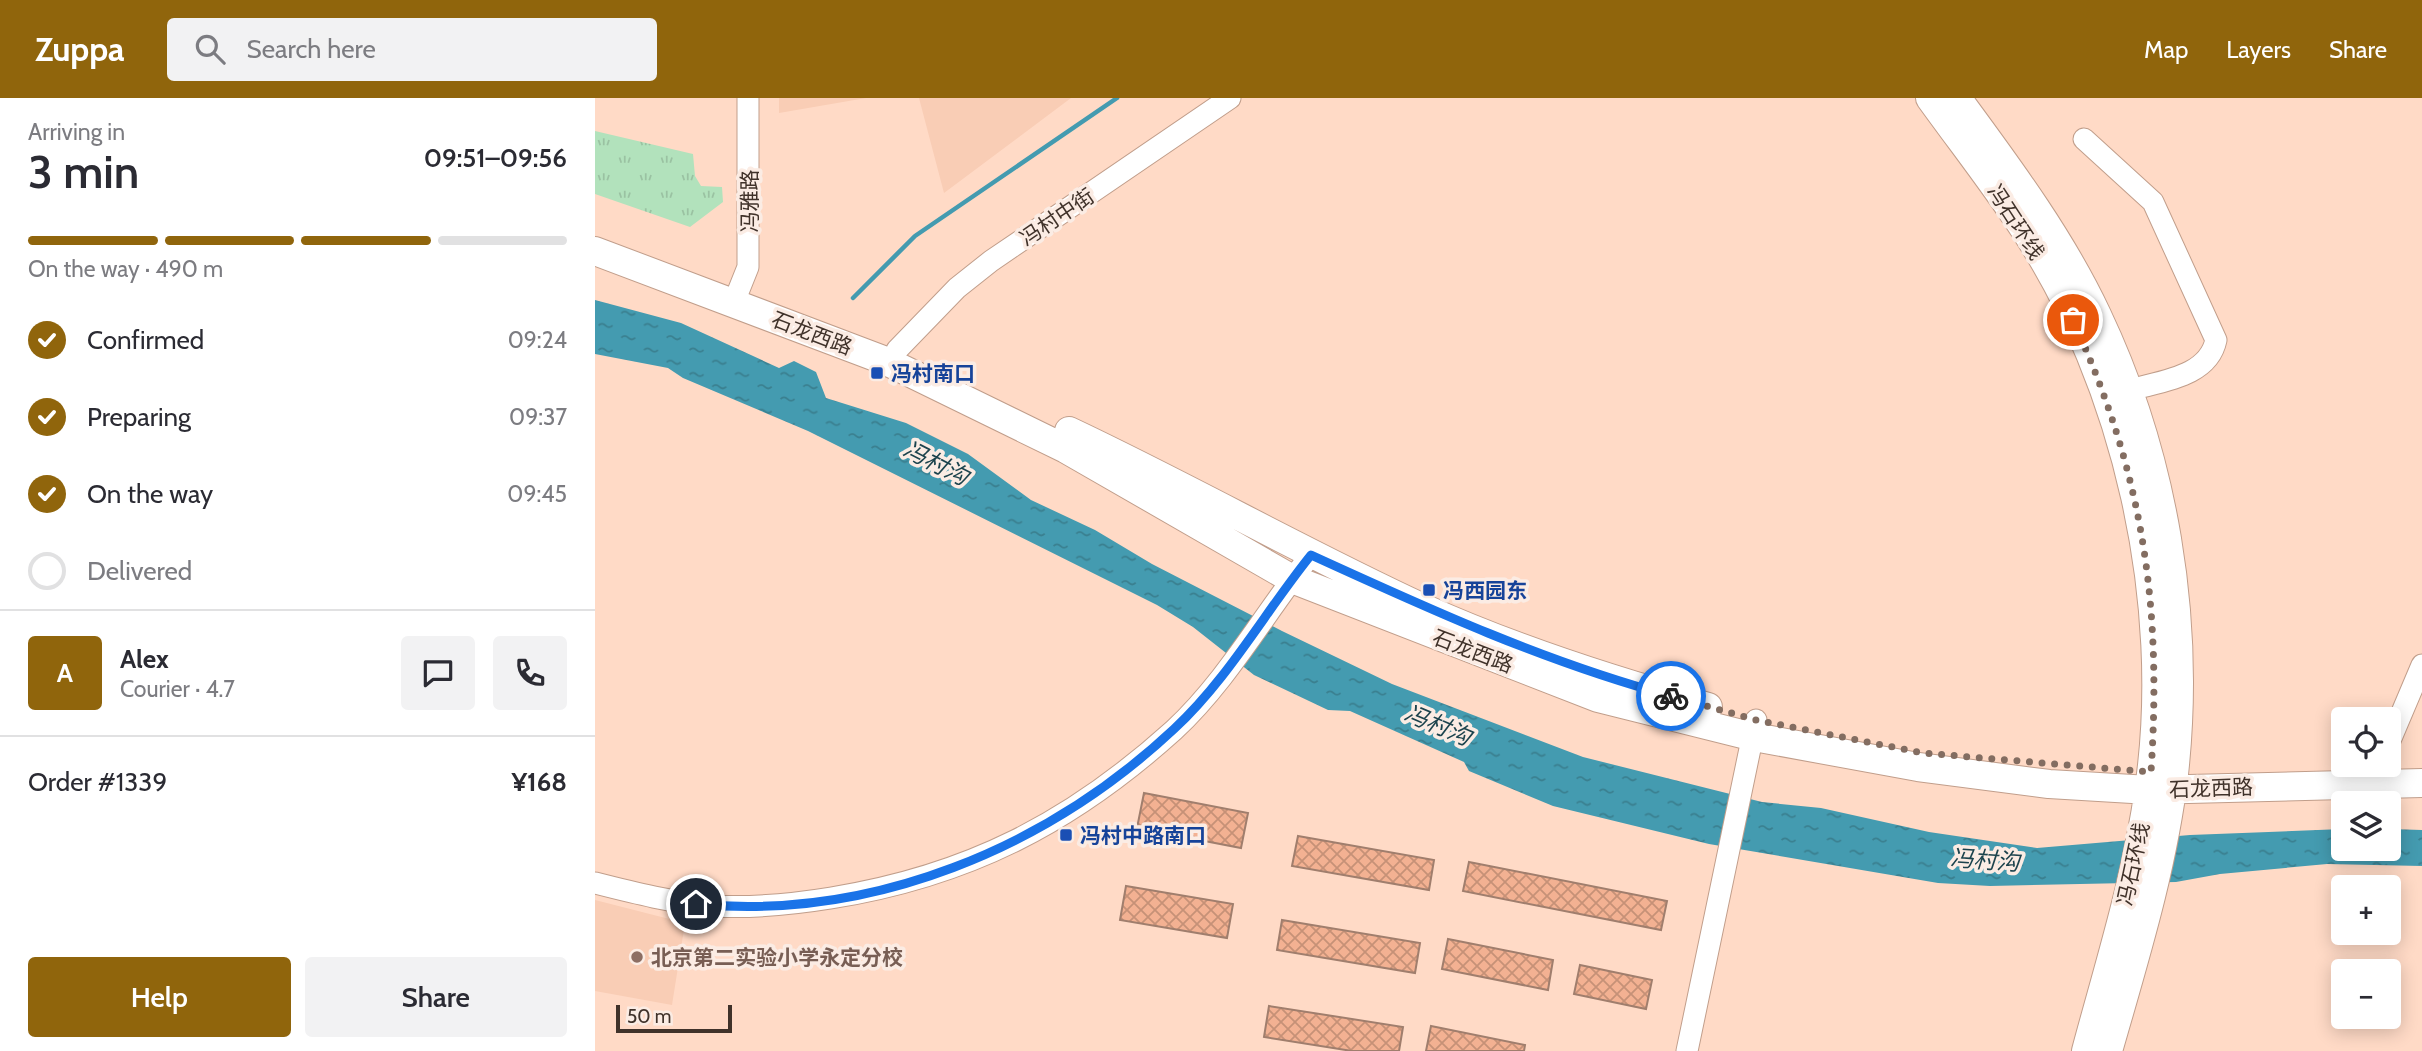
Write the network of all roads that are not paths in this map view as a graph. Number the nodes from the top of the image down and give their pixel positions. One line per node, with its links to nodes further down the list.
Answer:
1 (748, 98): 8 (street, 冯雅路)
2 (1230, 98): 9 (street, 冯村中街)
3 (1930, 98): 19 (main road, 冯石环线)
4 (1957, 98): 10 (main road, 冯石环线)
5 (2084, 139): 10 (street)
6 (595, 233): 8 (main road, 石龙西路)
7 (595, 251): 8 (main road, 石龙西路)
8 (738, 293): 9 (main road, 石龙西路); 12 (main road, 石龙西路)
9 (897, 350): 11 (main road, 石龙西路)
10 (2127, 391): 19 (main road, 冯石环线)
11 (1311, 555): 12 (street); 15 (main road, 石龙西路)
12 (1292, 579): 15 (main road, 石龙西路); 21 (street)
13 (2422, 665): 14 (street)
14 (2401, 715)
15 (1755, 728): 19 (main road, 石龙西路); 23 (street)
16 (2331, 768): 19 (main road, 石龙西路)
17 (2401, 773): 18 (main road, 石龙西路)
18 (2422, 777)
19 (2161, 780): 20 (main road, 石龙西路); 22 (main road, 冯石环线)
20 (2422, 783)
21 (595, 883)
22 (2139, 899): 24 (main road, 冯石环线); 25 (main road, 冯石环线)
23 (1687, 1051)
24 (2086, 1051)
25 (2108, 1051)

